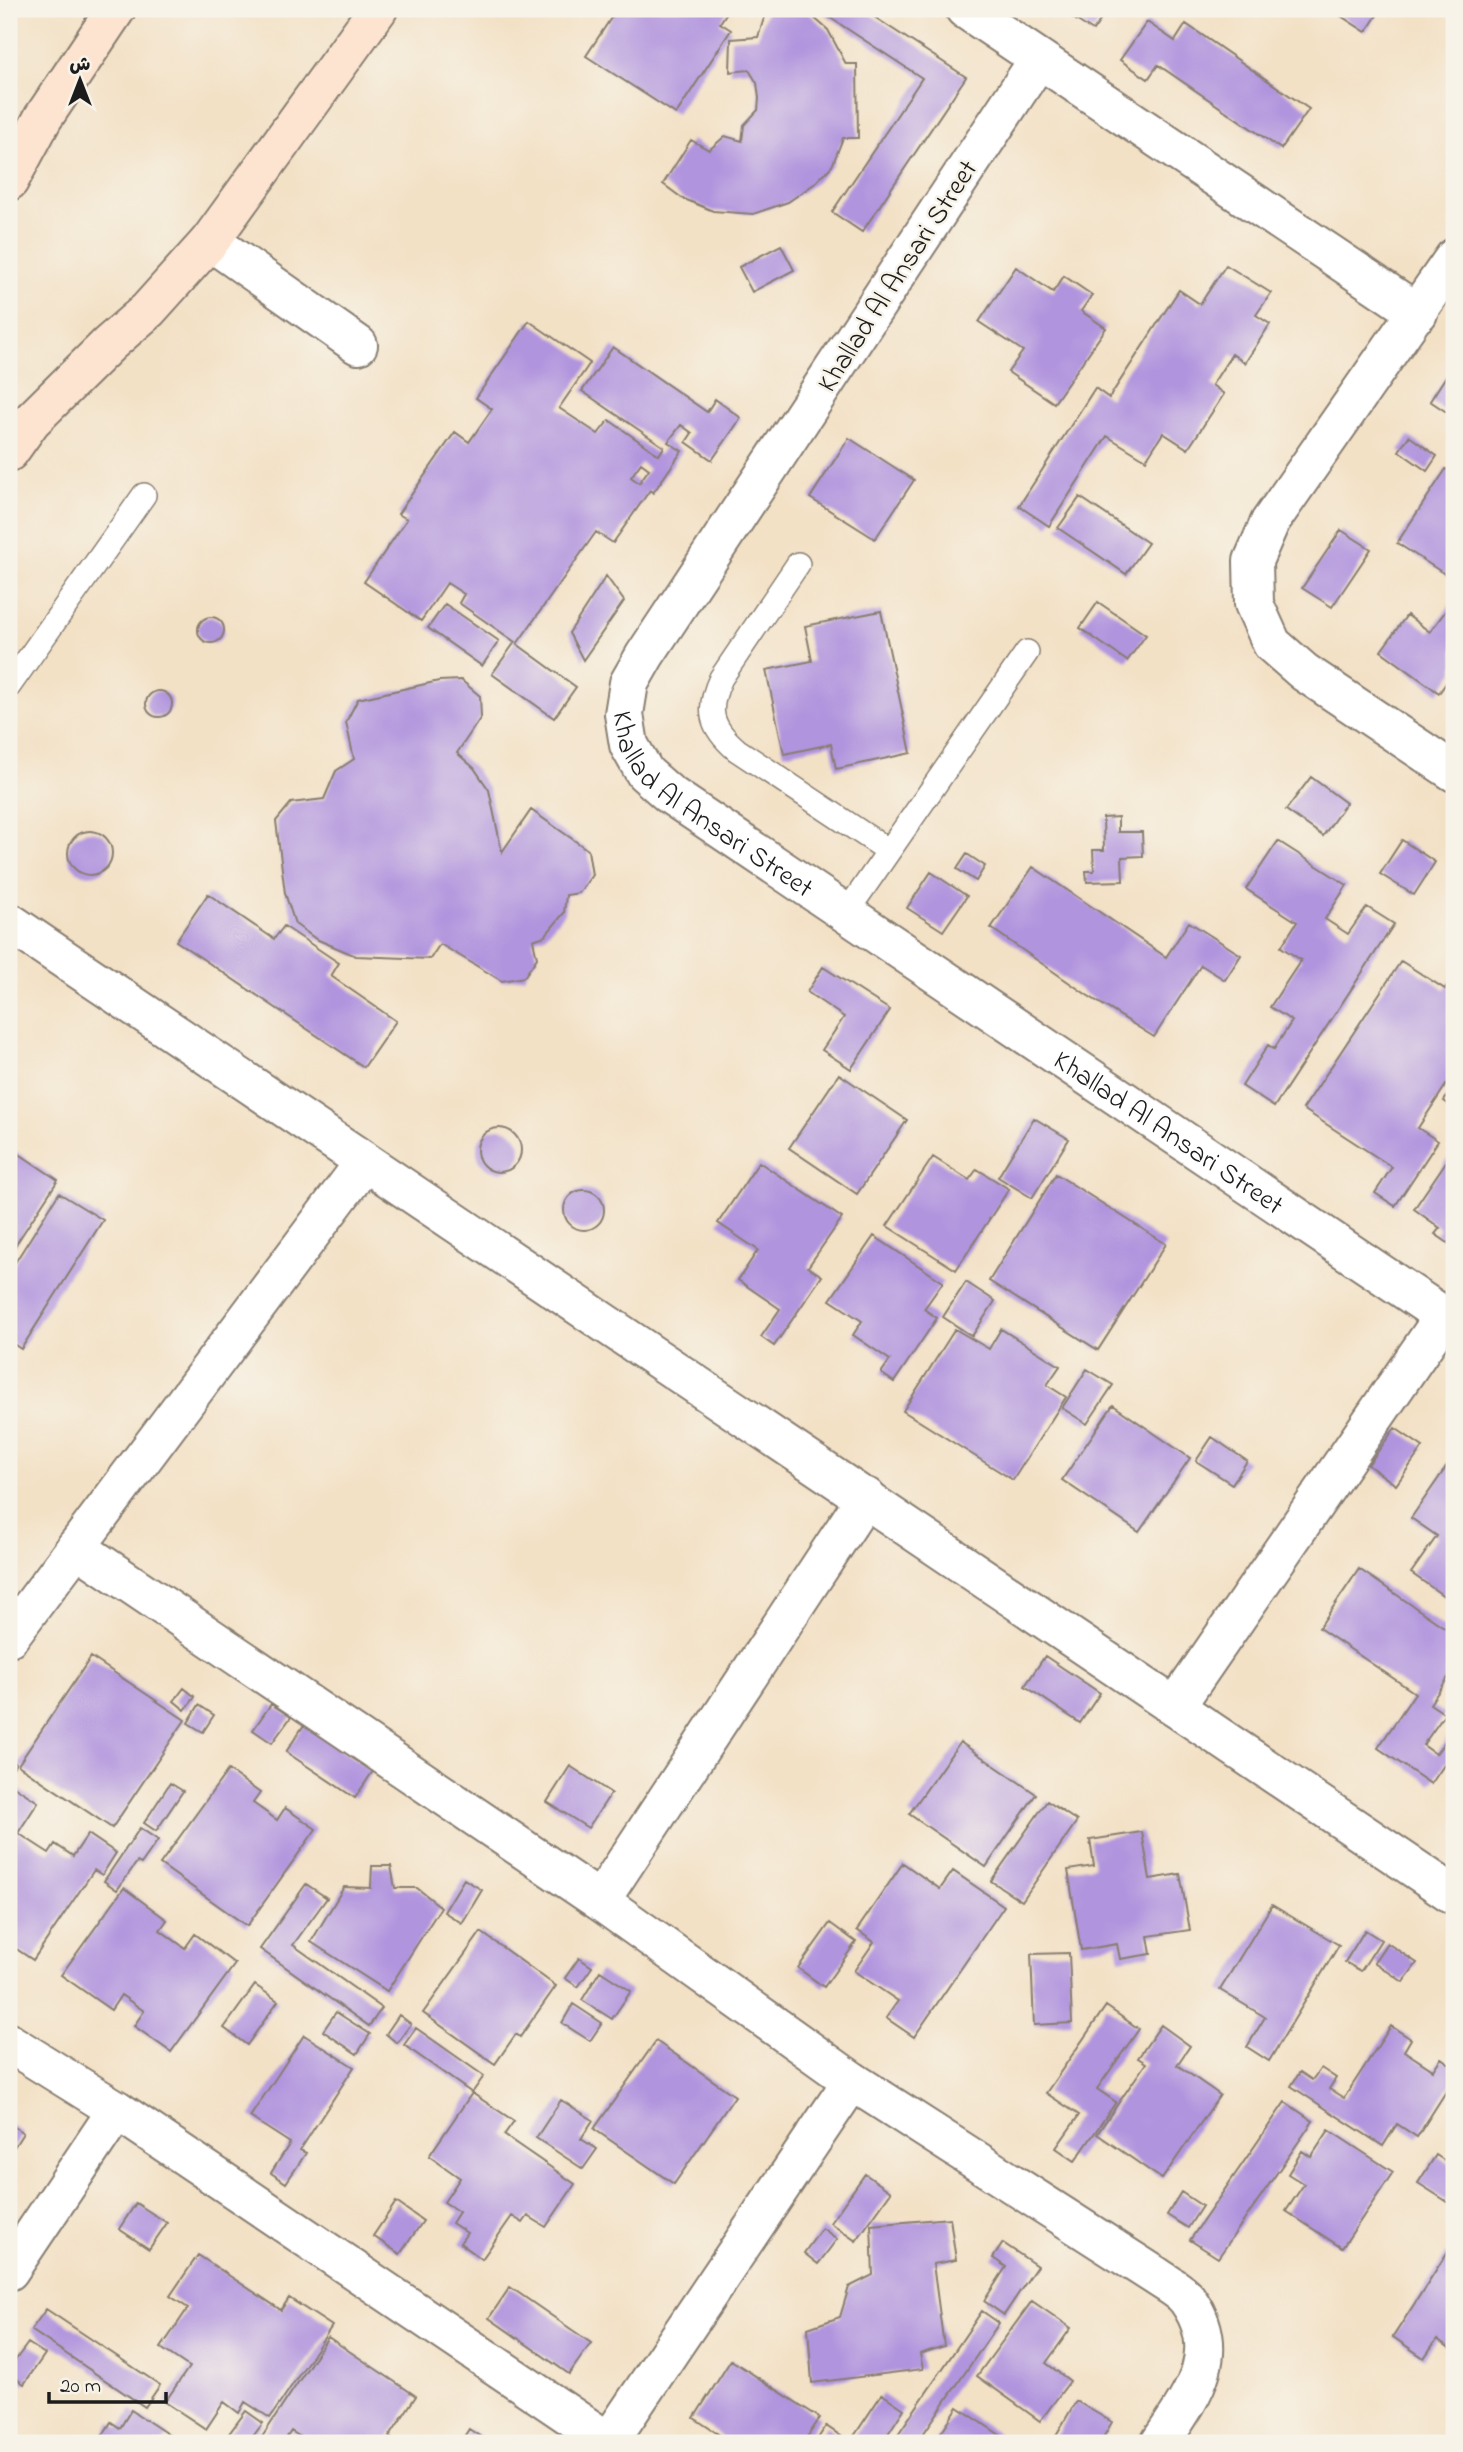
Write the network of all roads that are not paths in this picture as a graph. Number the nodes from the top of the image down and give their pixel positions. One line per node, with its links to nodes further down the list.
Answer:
1 (116, 9): 5 (main road)
2 (378, 9): 6 (main road)
3 (965, 9): 4 (street)
4 (1039, 59): 8 (street); 17 (street, Khallad Al Ansari Street)
5 (9, 181)
6 (209, 241): 9 (street); 10 (main road)
7 (1454, 258): 8 (street)
8 (1418, 313): 15 (street)
9 (359, 345)
10 (9, 452)
11 (144, 495): 14 (lane)
12 (798, 564): 16 (lane)
13 (1027, 652): 16 (lane)
14 (9, 686)
15 (1454, 772)
16 (889, 851): 17 (lane)
17 (846, 913): 20 (street, Khallad Al Ansari Street)
18 (9, 922): 19 (street)
19 (364, 1163): 21 (street); 22 (street)
20 (1449, 1319): 24 (street)
21 (866, 1497): 24 (street); 26 (street)
22 (76, 1547): 23 (street); 26 (street)
23 (9, 1637)
24 (1175, 1707): 25 (street)
25 (1454, 1895)
26 (600, 1901): 28 (street)
27 (9, 2043): 29 (street)
28 (852, 2081): 31 (street); 32 (street)
29 (117, 2110): 30 (street); 31 (street)
30 (9, 2271)
31 (608, 2442)
32 (1160, 2443)

